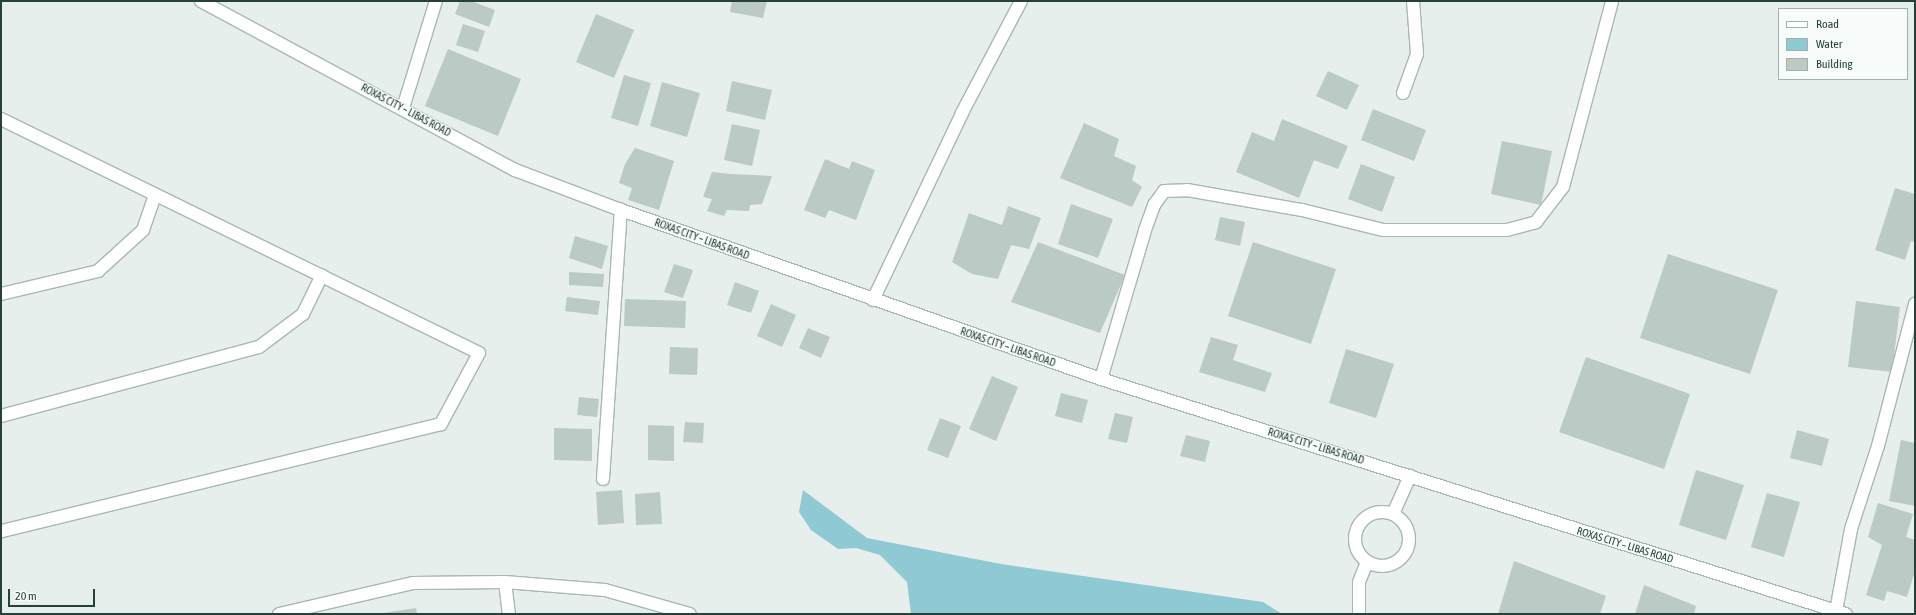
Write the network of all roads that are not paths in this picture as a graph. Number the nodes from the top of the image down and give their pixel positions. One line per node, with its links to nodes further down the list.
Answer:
1 (201, 1): 7 (street, ROXAS CITY – LIBAS ROAD)
2 (436, 1): 7 (street)
3 (1021, 1): 13 (street)
4 (1413, 1): 6 (street)
5 (1612, 1): 15 (street)
6 (1403, 93)
7 (403, 108): 10 (street, ROXAS CITY – LIBAS ROAD)
8 (1, 120): 9 (street)
9 (155, 195): 11 (street); 12 (street)
10 (621, 210): 13 (street, ROXAS CITY – LIBAS ROAD); 18 (street)
11 (322, 275): 16 (street); 20 (street)
12 (1, 294)
13 (873, 300): 15 (street, ROXAS CITY – LIBAS ROAD)
14 (1915, 304): 23 (street)
15 (1101, 379): 17 (street, ROXAS CITY – LIBAS ROAD)
16 (1, 416)
17 (1410, 476): 19 (street); 23 (street, ROXAS CITY – LIBAS ROAD)
18 (603, 479)
19 (1393, 514): 21 (street); 21 (street)
20 (1, 531)
21 (1367, 562): 27 (street)
22 (505, 582): 24 (street); 25 (street); 26 (street)
23 (1841, 613)
24 (279, 614)
25 (509, 614)
26 (690, 614)
27 (1359, 614)

